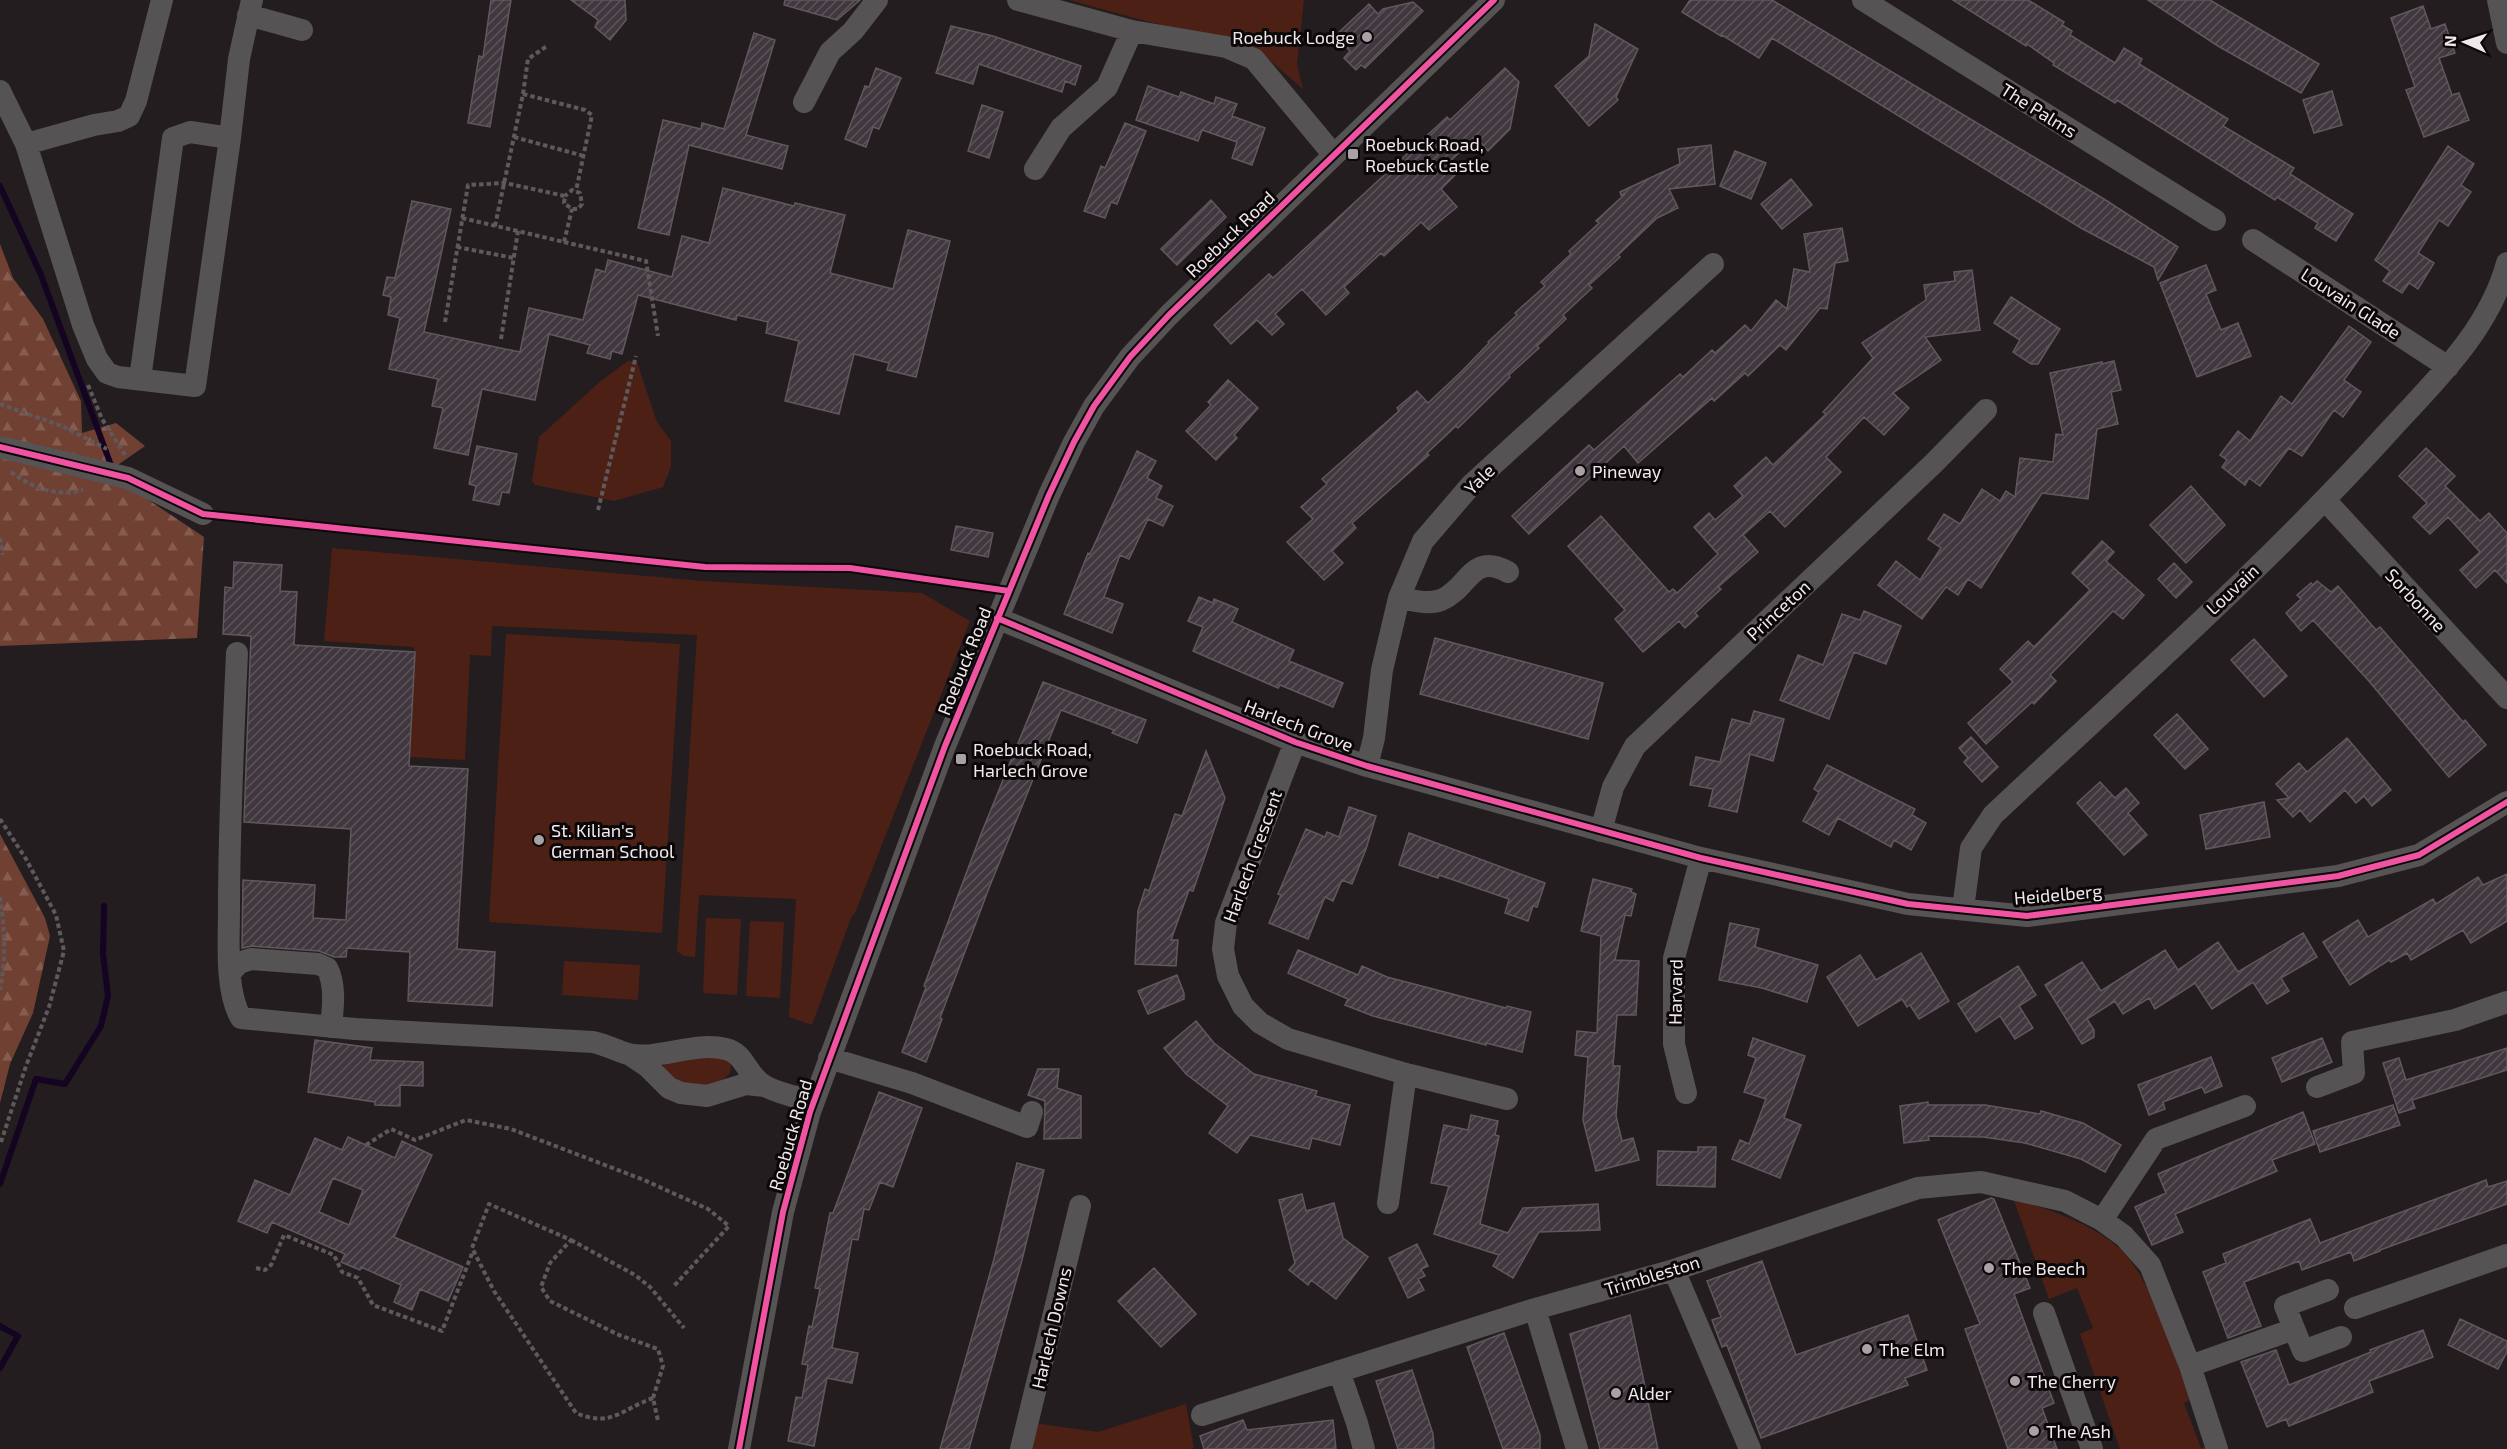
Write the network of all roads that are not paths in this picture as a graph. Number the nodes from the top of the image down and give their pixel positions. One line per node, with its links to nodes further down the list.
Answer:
1 (162, 0): 14 (street)
2 (877, 0): 12 (street)
3 (1018, 0): 9 (street)
4 (1494, 0): 15 (street, Roebuck Road)
5 (1863, 0): 17 (street, The Palms)
6 (2498, 0): 10 (street)
7 (250, 7): 8 (street); 13 (street)
8 (302, 30)
9 (1132, 31): 15 (street); 16 (street)
10 (2507, 43)
11 (0, 91): 14 (street)
12 (804, 102)
13 (230, 138): 22 (street); 22 (street)
14 (26, 144): 22 (street)
15 (1333, 154): 29 (street, Roebuck Road)
16 (1035, 169)
17 (2216, 220)
18 (2253, 240): 21 (street, Louvain Glade)
19 (1713, 264): 28 (street, Yale)
20 (2506, 270): 21 (street, Louvain)
21 (2448, 367): 25 (street, Louvain)
22 (140, 379)
23 (1986, 410): 35 (street, Princeton)
24 (0, 447): 26 (street)
25 (2326, 501): 31 (street, Sorbonne); 37 (street, Louvain)
26 (203, 514)
27 (1508, 572): 28 (street)
28 (1398, 598): 33 (street, Yale)
29 (997, 618): 32 (street, Harlech Grove); 42 (street, Roebuck Road)
30 (237, 653): 38 (street)
31 (2507, 698)
32 (1295, 742): 33 (street, Harlech Grove); 43 (street, Harlech Crescent)
33 (1367, 766): 35 (street, Harlech Grove)
34 (2507, 802): 37 (street, Heidelberg)
35 (1601, 831): 36 (street, Heidelberg)
36 (1701, 858): 37 (street, Heidelberg); 46 (street, Harvard)
37 (1963, 909)
38 (231, 972): 40 (street); 40 (street)
39 (2507, 1002): 45 (street)
40 (331, 1027): 41 (street)
41 (628, 1054): 44 (street); 44 (street)
42 (829, 1058): 48 (street, Roebuck Road); 50 (street)
43 (1406, 1074): 47 (street, Harlech Crescent); 51 (street)
44 (765, 1086): 48 (street)
45 (2317, 1086)
46 (1686, 1093)
47 (1507, 1099)
48 (813, 1102): 65 (street, Roebuck Road)
49 (2245, 1106): 53 (street)
50 (1032, 1112)
51 (1388, 1203)
52 (1080, 1206): 66 (street, Harlech Downs)
53 (2102, 1220): 55 (street, Trimbleston); 62 (street, Trimbleston)
54 (2507, 1255): 57 (street)
55 (1674, 1270): 58 (street, Trimbleston); 69 (street)
56 (2328, 1290): 60 (street)
57 (2355, 1308)
58 (1535, 1309): 63 (street, Trimbleston); 68 (street)
59 (2044, 1313): 70 (street)
60 (2294, 1329): 61 (street); 62 (street)
61 (2342, 1337)
62 (2190, 1366): 71 (street, Trimbleston)
63 (1339, 1371): 64 (street, Trimbleston); 67 (street)
64 (1202, 1415)
65 (739, 1449)
66 (1021, 1449)
67 (1364, 1449)
68 (1577, 1449)
69 (1750, 1449)
70 (2092, 1449)
71 (2217, 1449)

